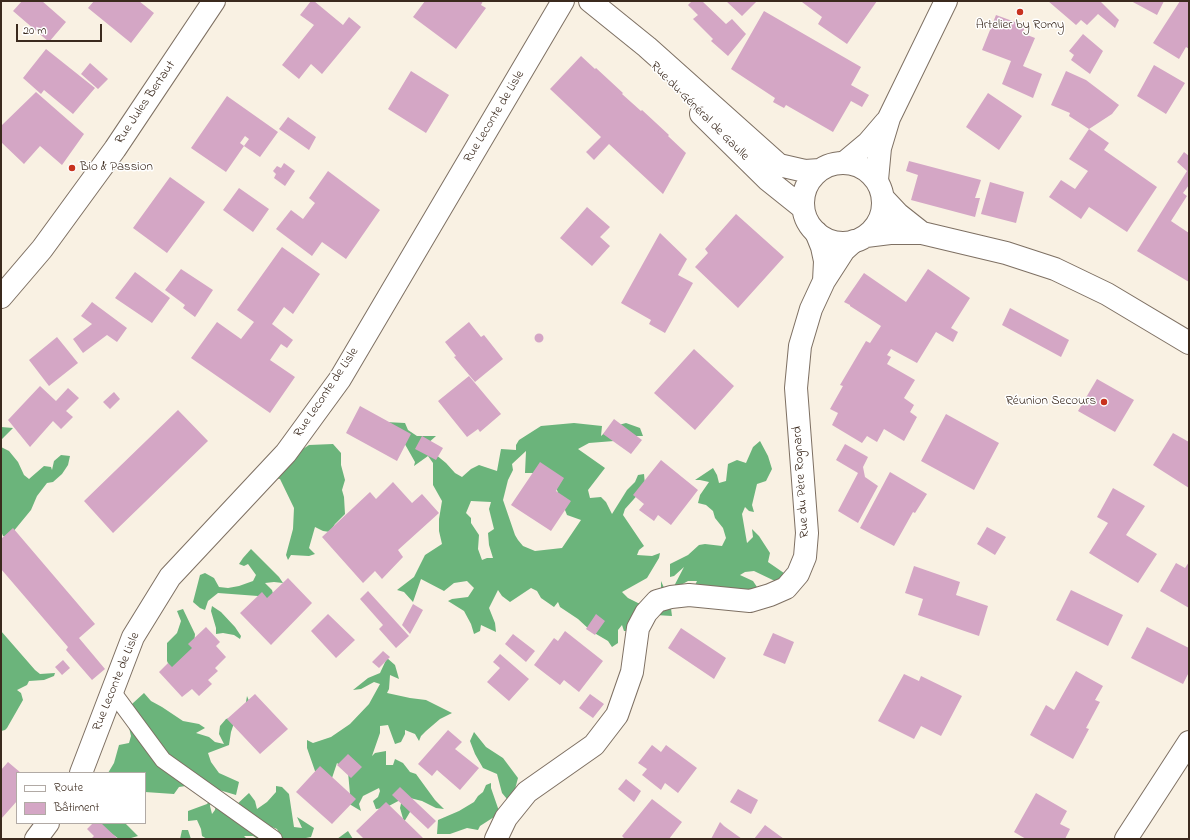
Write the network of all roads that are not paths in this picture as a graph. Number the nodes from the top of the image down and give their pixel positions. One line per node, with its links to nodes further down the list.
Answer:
1 (214, 1): 14 (street, Rue Jules Bertaut)
2 (563, 1): 16 (street, Rue Leconte de Lisle)
3 (946, 1): 5 (street)
4 (594, 5): 7 (street, Rue du Général de Gaulle); 9 (street, Rue du Général de Gaulle)
5 (889, 118): 6 (street); 8 (street)
6 (844, 163): 7 (street); 8 (street)
7 (820, 170): 9 (street)
8 (880, 189): 11 (street); 12 (street)
9 (803, 208): 10 (street)
10 (816, 232): 12 (street); 13 (street, Rue du Père Rognard)
11 (922, 233): 12 (street); 15 (street)
12 (860, 239): 13 (street, Rue du Père Rognard)
13 (824, 280): 22 (street, Rue du Père Rognard)
14 (1, 297)
15 (1189, 343)
16 (112, 691): 18 (street, Rue Leconte de Lisle); 21 (lane)
17 (1189, 742): 23 (street)
18 (81, 772)
19 (47, 824): 20 (street)
20 (36, 839)
21 (274, 839)
22 (496, 839)
23 (1126, 839)

